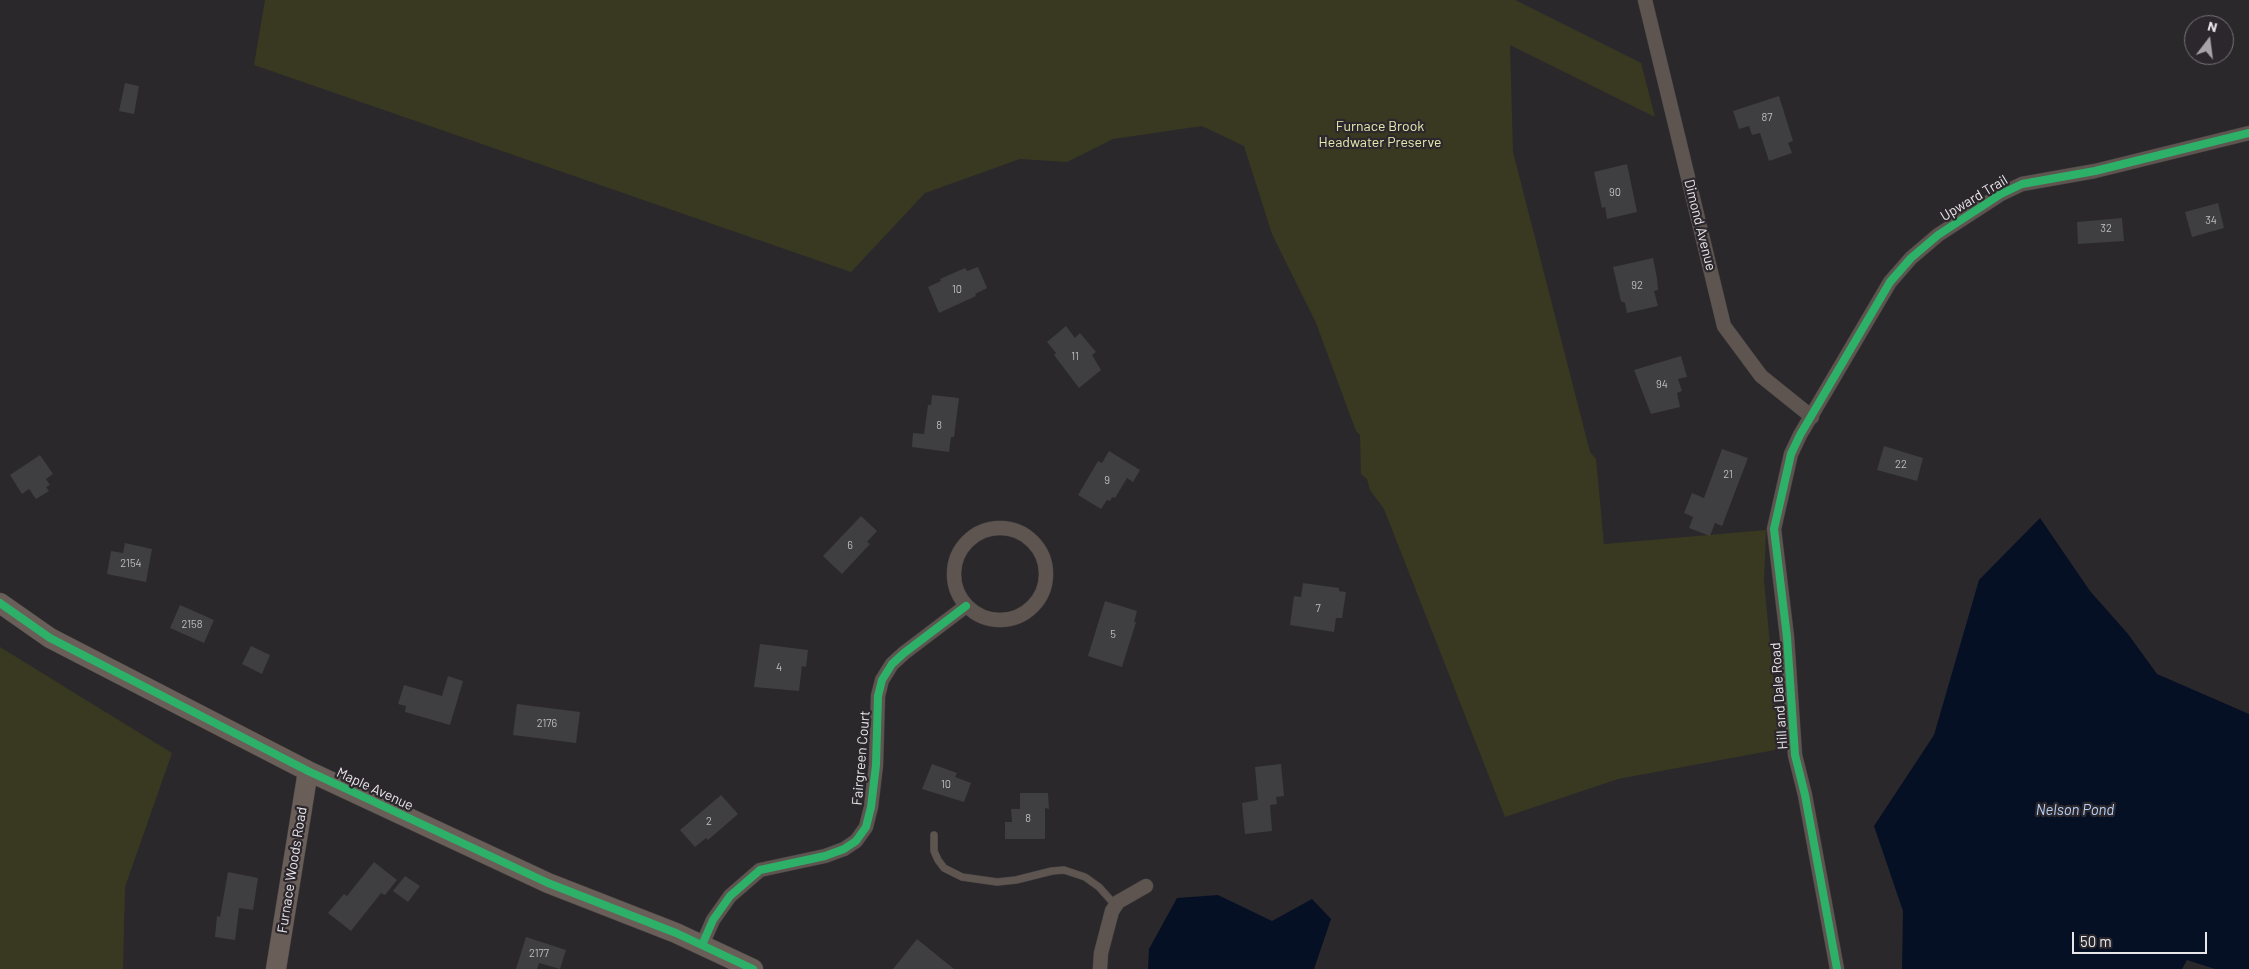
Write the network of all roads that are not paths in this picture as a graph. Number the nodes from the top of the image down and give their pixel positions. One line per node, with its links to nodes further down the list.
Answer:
1 (1645, 0): 3 (street, Dimond Avenue)
2 (2249, 133): 3 (street, Upward Trail)
3 (1810, 420): 14 (street, Hill and Dale Road)
4 (0, 603): 6 (street, Maple Avenue)
5 (966, 606): 5 (street); 10 (street, Fairgreen Court)
6 (308, 771): 10 (street, Maple Avenue); 11 (street, Furnace Woods Road)
7 (934, 836): 9 (lane)
8 (1146, 886): 9 (street)
9 (1116, 906): 13 (street)
10 (702, 945): 12 (street, Maple Avenue)
11 (276, 969)
12 (753, 969)
13 (1100, 969)
14 (1837, 969)

